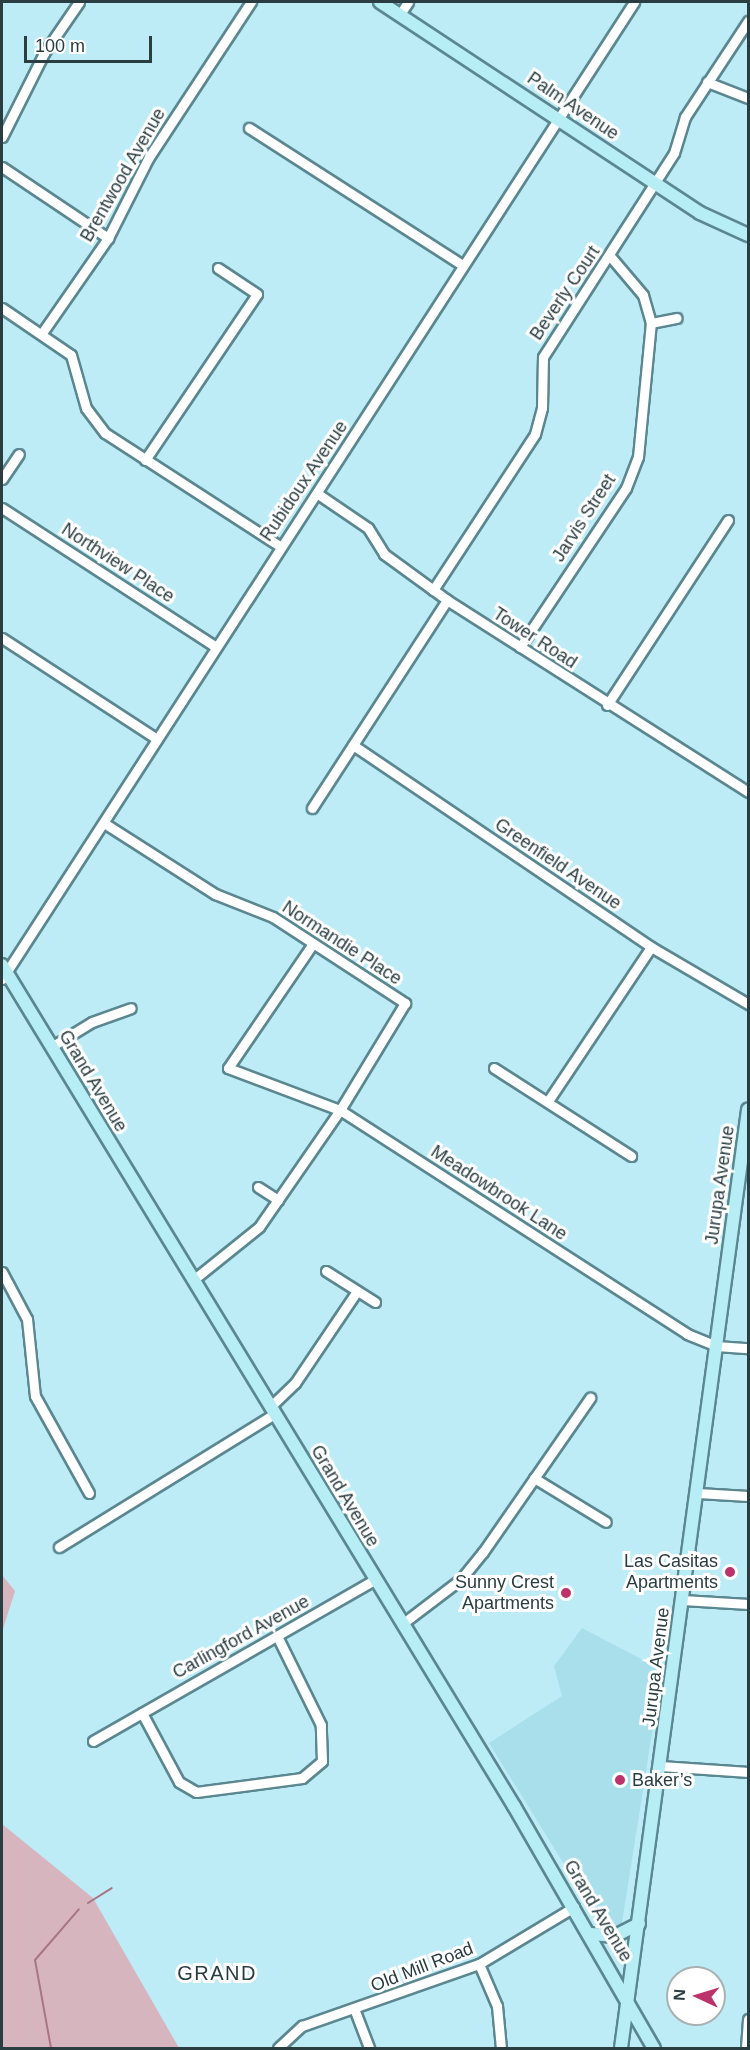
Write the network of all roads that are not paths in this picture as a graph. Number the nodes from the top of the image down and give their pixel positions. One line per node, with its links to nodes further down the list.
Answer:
1 (79, 2): 12 (street)
2 (251, 2): 16 (street, Brentwood Avenue)
3 (380, 2): 6 (street, Palm Avenue)
4 (408, 2): 6 (street)
5 (634, 2): 10 (street, Rubidoux Avenue)
6 (400, 14): 10 (street, Palm Avenue)
7 (748, 21): 8 (street, Beverly Court)
8 (707, 82): 9 (street); 14 (street, Beverly Court)
9 (748, 98)
10 (558, 117): 14 (street, Palm Avenue); 18 (street, Rubidoux Avenue)
11 (249, 128): 18 (street)
12 (2, 137)
13 (2, 167): 16 (street)
14 (655, 183): 15 (street, Palm Avenue); 17 (street, Beverly Court)
15 (748, 235)
16 (108, 238): 23 (street, Brentwood Avenue)
17 (610, 256): 22 (street, Jarvis Street); 31 (street, Beverly Court)
18 (462, 265): 27 (street, Rubidoux Avenue)
19 (218, 268): 25 (street)
20 (2, 308): 23 (street)
21 (677, 318): 22 (street)
22 (651, 323): 35 (street, Jarvis Street)
23 (42, 333): 25 (street)
24 (19, 453): 26 (street)
25 (145, 460): 30 (street)
26 (2, 479)
27 (318, 494): 30 (street, Rubidoux Avenue); 31 (street, Tower Road)
28 (2, 508): 34 (street, Northview Place)
29 (728, 520): 36 (street)
30 (280, 546): 34 (street, Rubidoux Avenue)
31 (433, 590): 32 (street, Tower Road)
32 (447, 600): 35 (street, Tower Road); 38 (street)
33 (2, 638): 37 (street)
34 (216, 647): 37 (street, Rubidoux Avenue)
35 (520, 647): 36 (street, Tower Road)
36 (607, 705): 39 (street, Tower Road)
37 (157, 739): 41 (street, Rubidoux Avenue)
38 (353, 745): 40 (street); 43 (street, Greenfield Avenue)
39 (748, 792)
40 (312, 808)
41 (104, 823): 42 (street, Normandie Place); 44 (street, Rubidoux Avenue)
42 (312, 945): 50 (street, Normandie Place); 50 (street, Meadowbrook Lane)
43 (651, 947): 45 (street, Greenfield Avenue); 49 (street)
44 (3, 972): 47 (street, Grand Avenue)
45 (748, 1004)
46 (131, 1008): 47 (street)
47 (51, 1047): 57 (street, Grand Avenue)
48 (494, 1068): 49 (street)
49 (548, 1101): 52 (street)
50 (340, 1110): 54 (street); 60 (street, Meadowbrook Lane)
51 (748, 1110): 60 (street, Jurupa Avenue)
52 (631, 1156)
53 (258, 1187): 54 (street)
54 (278, 1200): 57 (street)
55 (2, 1272): 65 (street)
56 (326, 1272): 58 (street)
57 (193, 1280): 63 (street, Grand Avenue)
58 (357, 1291): 59 (street); 63 (street)
59 (375, 1302)
60 (716, 1346): 61 (street, Meadowbrook Lane); 66 (street, Jurupa Avenue)
61 (748, 1348)
62 (590, 1398): 64 (street)
63 (272, 1411): 69 (street); 70 (street, Grand Avenue)
64 (534, 1478): 68 (street); 73 (street)
65 (89, 1493)
66 (698, 1493): 67 (street); 71 (street, Jurupa Avenue)
67 (748, 1496)
68 (606, 1522)
69 (59, 1547)
70 (375, 1580): 73 (street, Grand Avenue); 74 (street, Carlingford Avenue)
71 (683, 1600): 72 (street); 77 (street, Jurupa Avenue)
72 (748, 1604)
73 (402, 1624): 79 (street, Grand Avenue)
74 (277, 1636): 75 (street, Carlingford Avenue); 75 (street)
75 (142, 1713): 76 (street, Carlingford Avenue)
76 (93, 1741)
77 (661, 1766): 78 (street); 80 (street, Jurupa Avenue)
78 (748, 1772)
79 (574, 1907): 81 (street, Grand Avenue); 82 (street, Old Mill Road)
80 (639, 1924): 81 (street); 83 (street, Jurupa Avenue)
81 (591, 1934): 83 (street, Grand Avenue)
82 (479, 1964): 84 (street, Old Mill Road); 88 (street)
83 (628, 1995): 89 (street, Jurupa Avenue); 90 (street, Grand Avenue)
84 (355, 2011): 86 (street, Old Mill Road); 87 (street)
85 (748, 2019): 91 (street)
86 (279, 2049)
87 (369, 2049)
88 (501, 2049)
89 (621, 2049)
90 (654, 2049)
91 (746, 2049)

